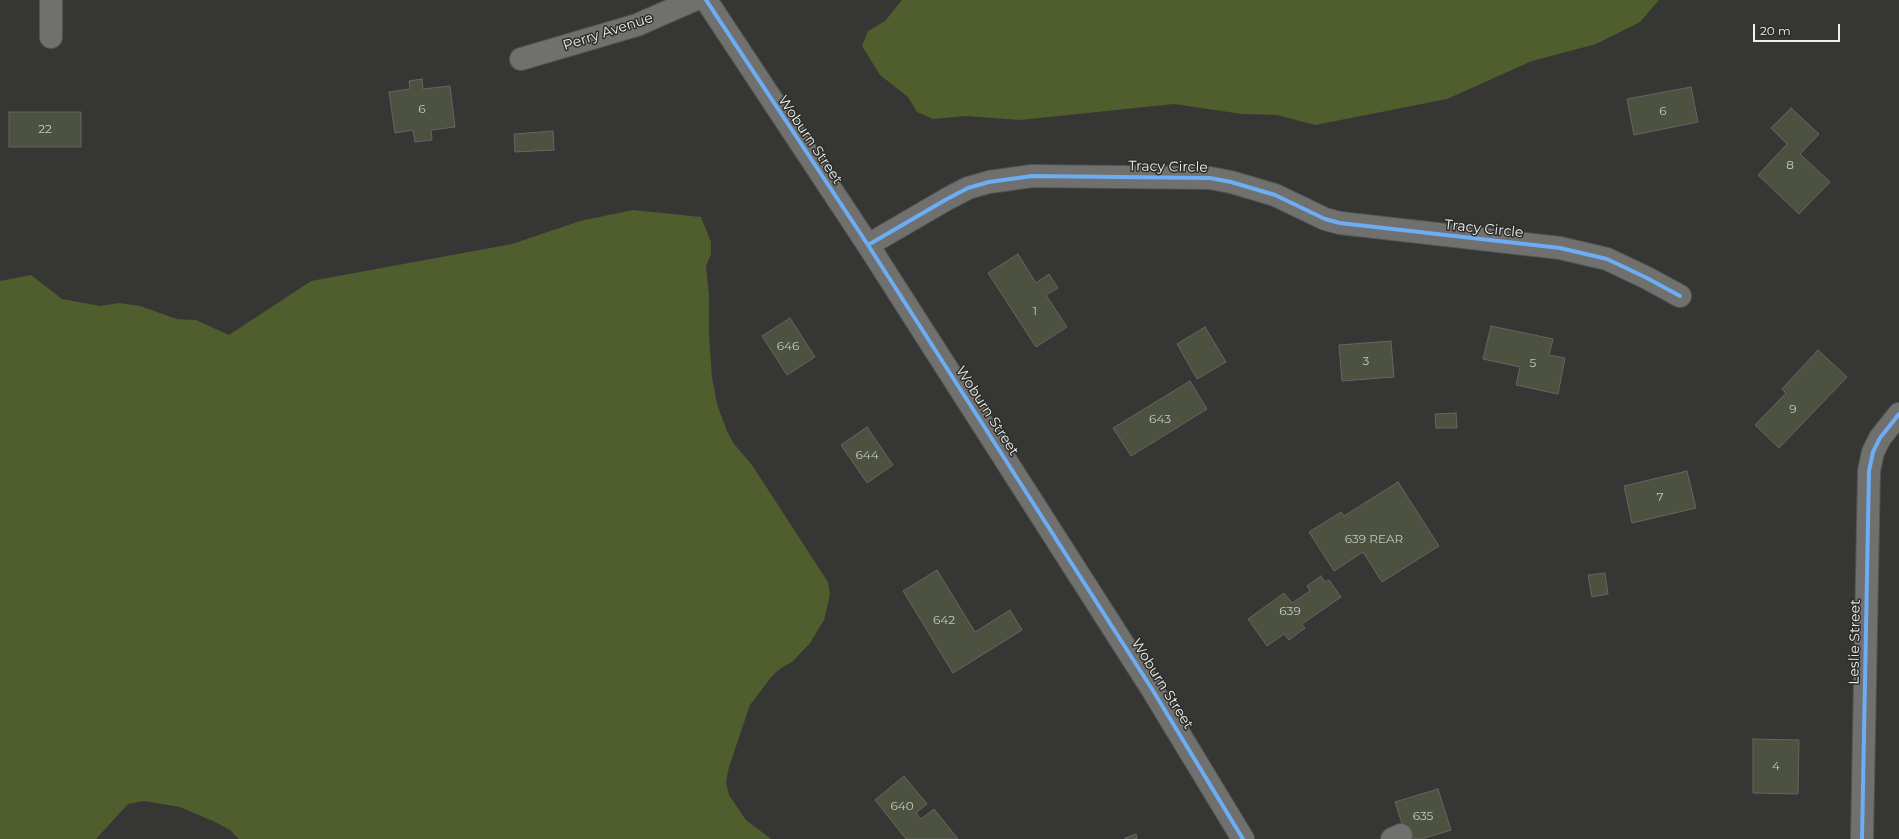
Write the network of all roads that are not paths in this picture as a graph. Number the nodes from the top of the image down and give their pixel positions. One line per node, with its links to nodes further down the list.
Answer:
1 (51, 0): 4 (street)
2 (694, 0): 5 (street, Perry Avenue)
3 (706, 0): 6 (street, Woburn Street)
4 (51, 37)
5 (521, 59)
6 (868, 245): 7 (street, Tracy Circle); 9 (street, Woburn Street)
7 (1680, 296)
8 (1899, 414): 10 (street, Leslie Street)
9 (1243, 839)
10 (1862, 839)

